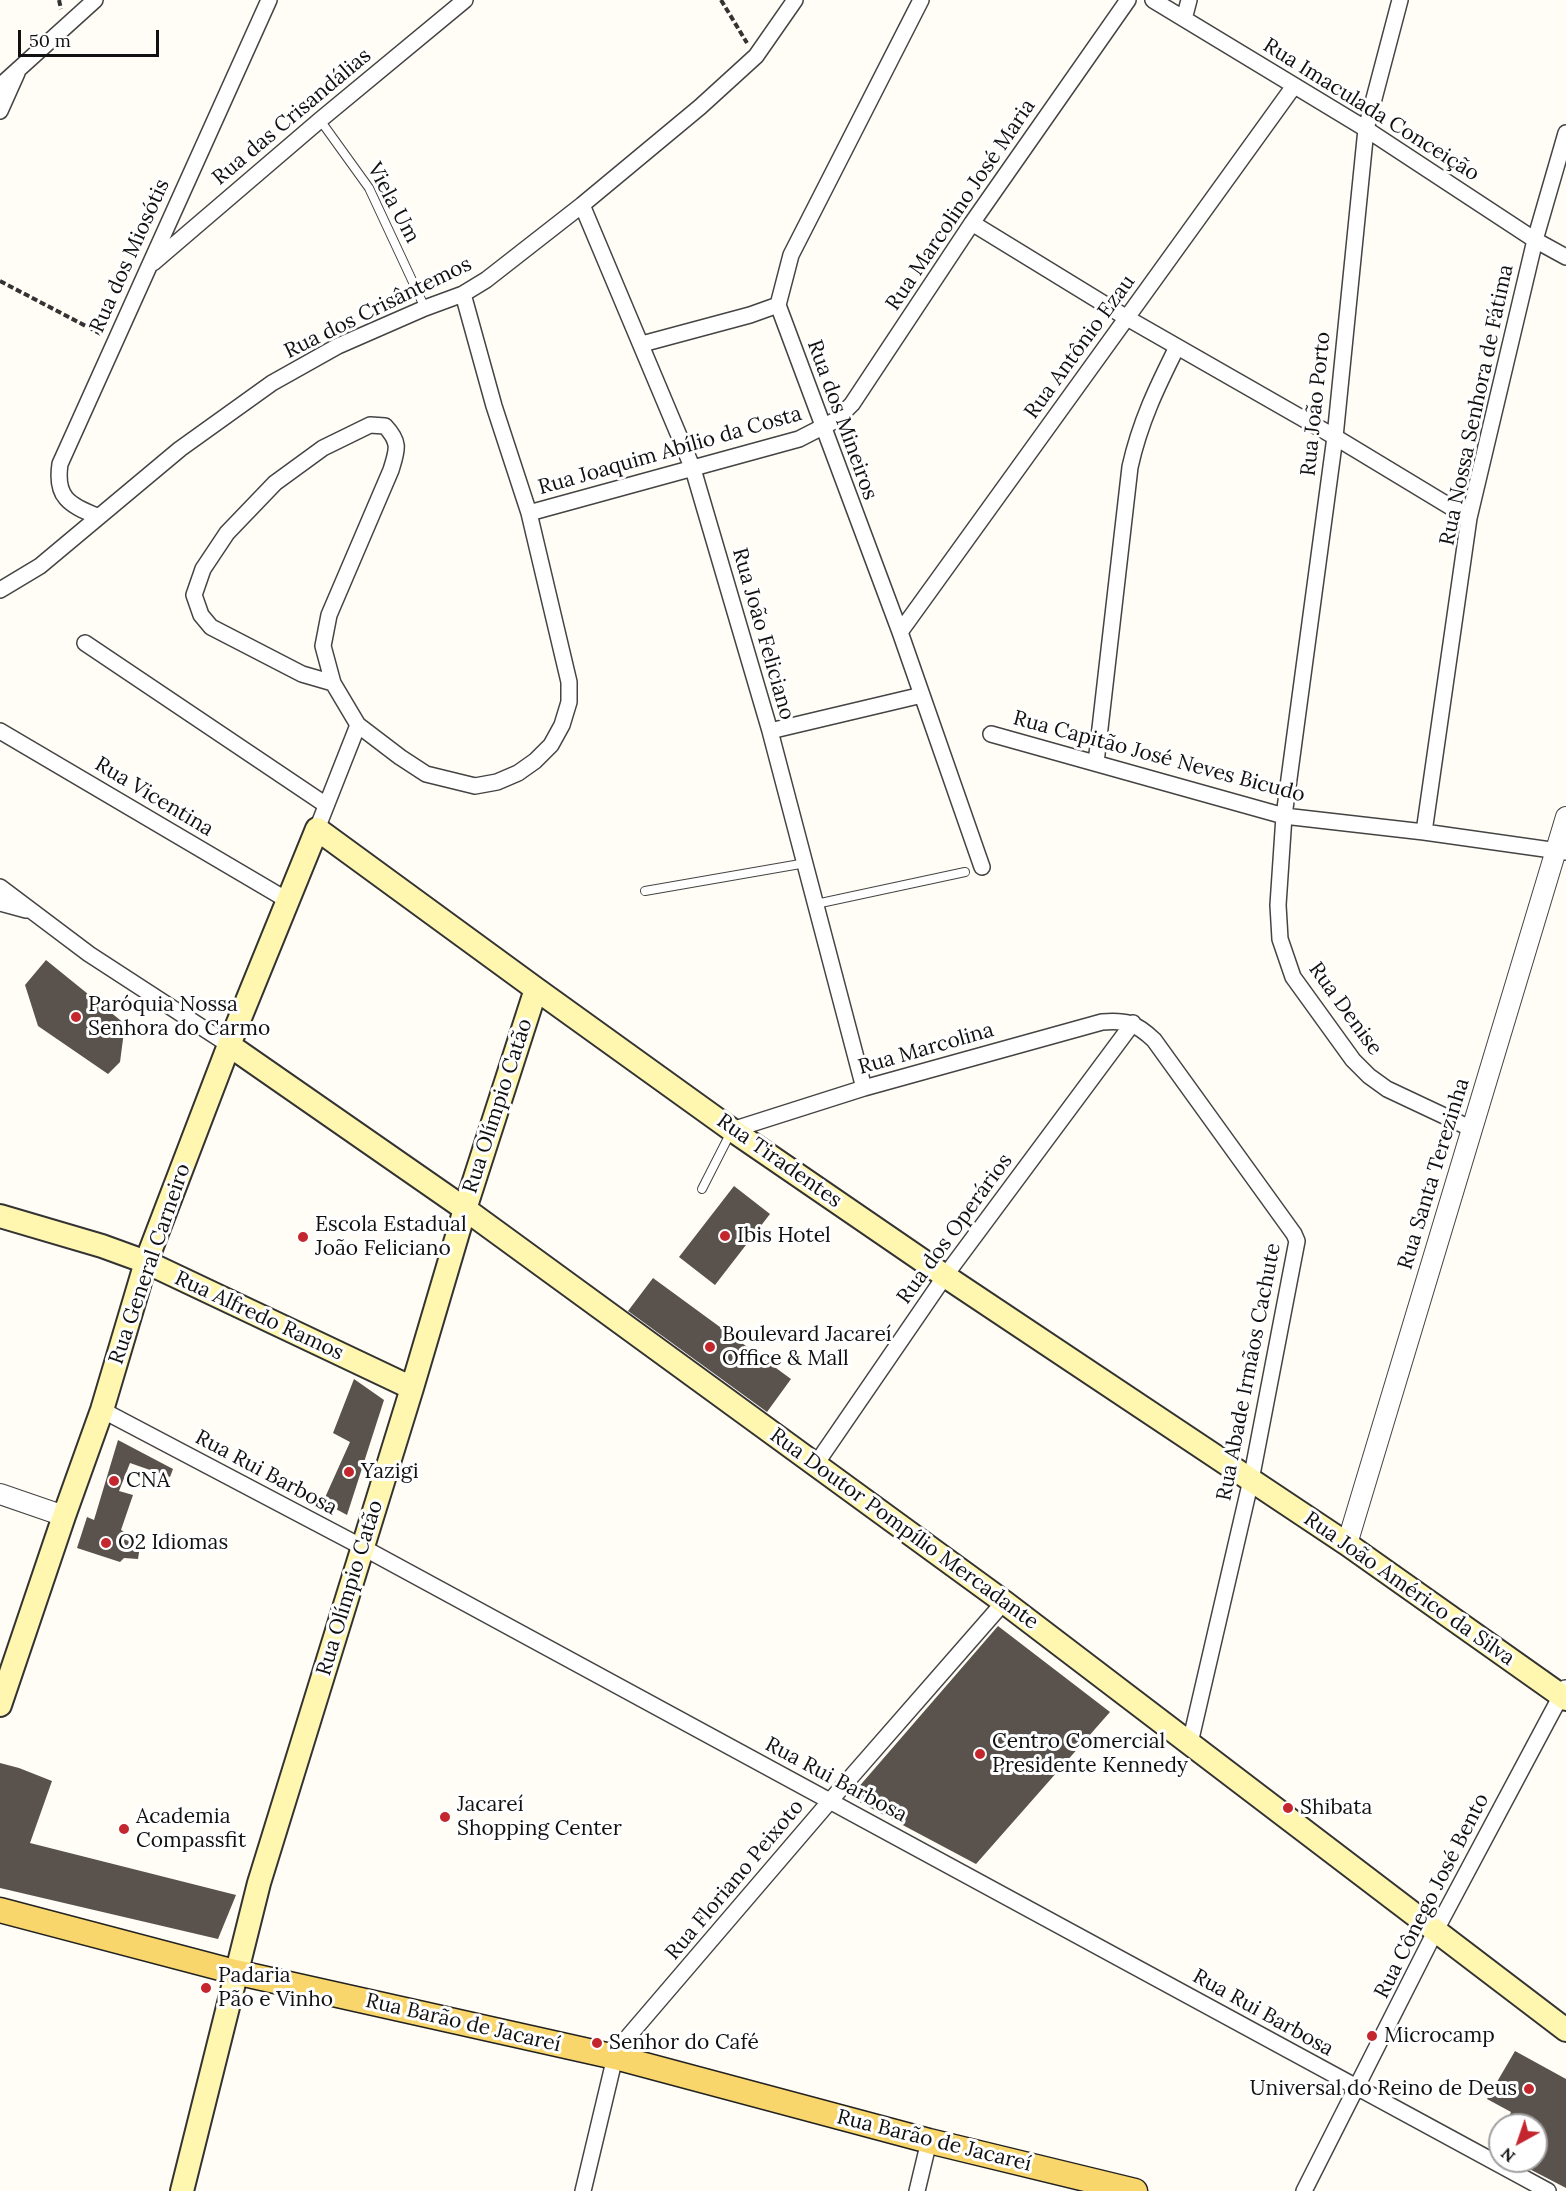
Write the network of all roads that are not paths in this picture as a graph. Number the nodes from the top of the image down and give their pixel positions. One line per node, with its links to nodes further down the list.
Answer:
1 (95, 0): 11 (street)
2 (269, 0): 22 (street, Rua dos Miosótis)
3 (465, 0): 15 (street, Rua das Crisandálias)
4 (795, 0): 18 (street, Rua dos Crisântemos)
5 (921, 0): 24 (street)
6 (1128, 0): 19 (street, Rua Marcolino José Maria)
7 (1153, 0): 10 (street, Rua Imaculada Conceição)
8 (1189, 0): 10 (street)
9 (1400, 0): 16 (street, Rua João Porto)
10 (1184, 19): 13 (street, Rua Imaculada Conceição)
11 (18, 71): 12 (street); 14 (street)
12 (0, 86)
13 (1294, 86): 16 (street, Rua Imaculada Conceição); 26 (street, Rua Antônio Ezau)
14 (0, 111)
15 (320, 120): 22 (street, Rua das Crisandálias); 25 (lane, Viela Um)
16 (1366, 129): 20 (street, Rua Imaculada Conceição); 30 (street, Rua João Porto)
17 (1566, 133): 20 (street, Rua Nossa Senhora de Fátima)
18 (582, 206): 23 (street, Rua dos Crisântemos); 27 (street, Rua João Feliciano)
19 (972, 224): 26 (street); 29 (street, Rua Marcolino José Maria)
20 (1535, 240): 21 (street, Rua Imaculada Conceição); 34 (street, Rua Nossa Senhora de Fátima)
21 (1566, 257)
22 (148, 267): 33 (street, Rua dos Miosótis)
23 (463, 294): 25 (street, Rua dos Crisântemos); 32 (street)
24 (778, 305): 27 (street); 29 (street, Rua dos Mineiros)
25 (425, 308): 33 (street, Rua dos Crisântemos)
26 (1127, 318): 28 (street); 36 (street, Rua Antônio Ezau)
27 (642, 344): 31 (street, Rua João Feliciano)
28 (1177, 347): 30 (street); 44 (street)
29 (822, 428): 31 (street, Rua Joaquim Abílio da Costa); 36 (street, Rua dos Mineiros)
30 (1335, 437): 34 (street); 46 (street, Rua João Porto)
31 (693, 469): 32 (street, Rua Joaquim Abílio da Costa); 42 (street, Rua João Feliciano)
32 (529, 513): 40 (street)
33 (97, 516): 35 (street)
34 (1469, 518): 49 (street, Rua Nossa Senhora de Fátima)
35 (0, 590)
36 (900, 632): 39 (street, Rua dos Mineiros)
37 (85, 643): 45 (street)
38 (333, 683): 38 (street); 40 (street)
39 (922, 695): 42 (street); 52 (street, Rua dos Mineiros)
40 (358, 725): 45 (street)
41 (0, 731): 56 (street, Rua Vicentina)
42 (770, 731): 51 (street, Rua João Feliciano)
43 (991, 734): 44 (street, Rua Capitão José Neves Bicudo)
44 (1096, 763): 46 (street, Rua Capitão José Neves Bicudo)
45 (326, 805): 48 (street)
46 (1284, 816): 49 (street, Rua Capitão José Neves Bicudo); 64 (street, Rua Denise)
47 (1566, 817): 50 (street, Rua Santa Terezinha)
48 (317, 829): 56 (main road, Rua General Carneiro); 60 (main road, Rua Tiradentes)
49 (1424, 832): 50 (street, Rua Capitão José Neves Bicudo)
50 (1561, 852): 64 (street, Rua Santa Terezinha)
51 (806, 863): 55 (lane); 58 (street, Rua João Feliciano)
52 (982, 867)
53 (965, 872): 58 (lane)
54 (0, 887): 59 (street)
55 (645, 891)
56 (287, 900): 62 (main road, Rua General Carneiro)
57 (0, 903): 59 (street)
58 (816, 904): 63 (street, Rua João Feliciano)
59 (34, 912): 62 (street)
60 (536, 990): 65 (main road, Rua Tiradentes); 67 (main road, Rua Olímpio Catão)
61 (1133, 1023): 63 (street, Rua Marcolina); 70 (street, Rua dos Operários); 74 (street, Rua Abade Irmãos Cachute)
62 (229, 1045): 67 (main road, Rua Doutor Pompílio Mercadante); 69 (main road, Rua General Carneiro)
63 (864, 1088): 65 (street, Rua Marcolina)
64 (1472, 1129): 77 (street, Rua Santa Terezinha)
65 (732, 1130): 66 (lane); 70 (main road, Rua Tiradentes)
66 (702, 1189)
67 (465, 1209): 71 (main road, Rua Olímpio Catão); 73 (main road, Rua Doutor Pompílio Mercadante)
68 (0, 1216): 69 (main road, Rua Alfredo Ramos)
69 (146, 1262): 71 (main road, Rua Alfredo Ramos); 72 (main road, Rua General Carneiro)
70 (945, 1276): 73 (street, Rua dos Operários); 74 (main road, Rua Tiradentes)
71 (412, 1388): 78 (main road, Rua Olímpio Catão)
72 (102, 1410): 76 (main road, Rua General Carneiro); 78 (street, Rua Rui Barbosa)
73 (816, 1464): 79 (main road, Rua Doutor Pompílio Mercadante)
74 (1251, 1480): 77 (main road, Rua João Américo da Silva); 82 (street, Rua Abade Irmãos Cachute)
75 (0, 1494): 76 (street)
76 (64, 1516): 81 (main road, Rua General Carneiro)
77 (1347, 1544): 80 (main road, Rua João Américo da Silva)
78 (362, 1547): 83 (street, Rua Rui Barbosa); 86 (main road, Rua Olímpio Catão)
79 (1004, 1602): 82 (main road, Rua Doutor Pompílio Mercadante); 83 (street, Rua Floriano Peixoto)
80 (1564, 1693): 85 (street, Rua Cônego José Bento)
81 (0, 1705)
82 (1190, 1743): 85 (main road, Rua Doutor Pompílio Mercadante)
83 (830, 1801): 88 (street, Rua Floriano Peixoto); 89 (street, Rua Rui Barbosa)
84 (0, 1910): 86 (main road, Rua Barão de Jacareí)
85 (1436, 1930): 87 (main road, Rua Doutor Pompílio Mercadante); 89 (street, Rua Cônego José Bento)
86 (235, 1971): 88 (main road, Rua Barão de Jacareí); 91 (main road, Rua Olímpio Catão)
87 (1566, 2030)
88 (615, 2057): 90 (main road, Rua Barão de Jacareí); 92 (street, Rua Floriano Peixoto)
89 (1358, 2088): 95 (street, Rua Cônego José Bento); 96 (street, Rua Rui Barbosa)
90 (929, 2141): 93 (street); 94 (main road, Rua Barão de Jacareí)
91 (182, 2191)
92 (583, 2191)
93 (917, 2191)
94 (1135, 2191)
95 (1304, 2191)
96 (1548, 2191)

